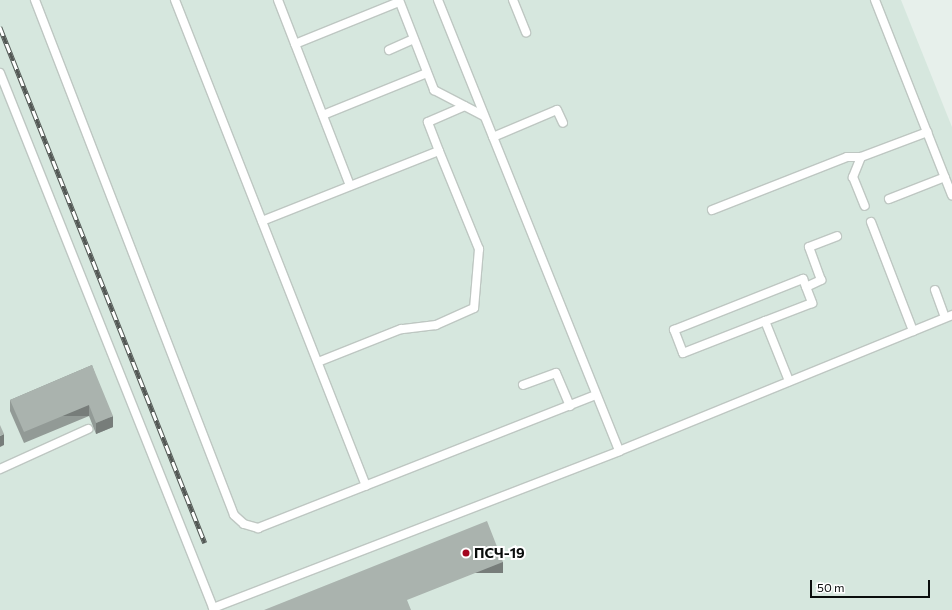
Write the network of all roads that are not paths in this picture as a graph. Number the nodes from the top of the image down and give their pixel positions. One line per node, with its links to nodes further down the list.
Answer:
1 (35, 0): 44 (lane)
2 (175, 0): 28 (lane)
3 (278, 0): 10 (lane)
4 (438, 0): 16 (lane)
5 (513, 0): 8 (lane)
6 (875, 0): 18 (lane)
7 (399, 1): 9 (lane); 10 (lane)
8 (526, 32)
9 (414, 39): 11 (lane); 13 (lane)
10 (295, 44): 15 (lane)
11 (389, 50)
12 (0, 73): 45 (lane)
13 (427, 73): 14 (lane); 15 (lane)
14 (465, 106): 16 (lane); 20 (lane)
15 (323, 115): 23 (lane)
16 (484, 116): 19 (lane)
17 (563, 123): 19 (lane)
18 (927, 132): 21 (lane); 22 (lane)
19 (493, 137): 39 (lane)
20 (439, 150): 23 (lane); 36 (lane)
21 (861, 158): 26 (lane); 27 (lane)
22 (945, 177): 24 (lane); 25 (lane)
23 (350, 186): 28 (lane)
24 (952, 195)
25 (889, 199)
26 (865, 206)
27 (712, 210)
28 (262, 221): 36 (lane)
29 (871, 222): 35 (lane)
30 (837, 236): 31 (lane)
31 (806, 287): 34 (lane); 34 (lane)
32 (935, 290): 33 (lane)
33 (949, 316): 35 (lane)
34 (765, 321): 37 (lane)
35 (913, 331): 37 (lane)
36 (318, 362): 44 (lane)
37 (789, 381): 42 (lane)
38 (523, 385): 40 (lane)
39 (596, 395): 40 (lane); 42 (lane)
40 (570, 406): 44 (lane)
41 (88, 429): 43 (lane)
42 (618, 451): 45 (lane)
43 (0, 468)
44 (366, 486)
45 (214, 609)

